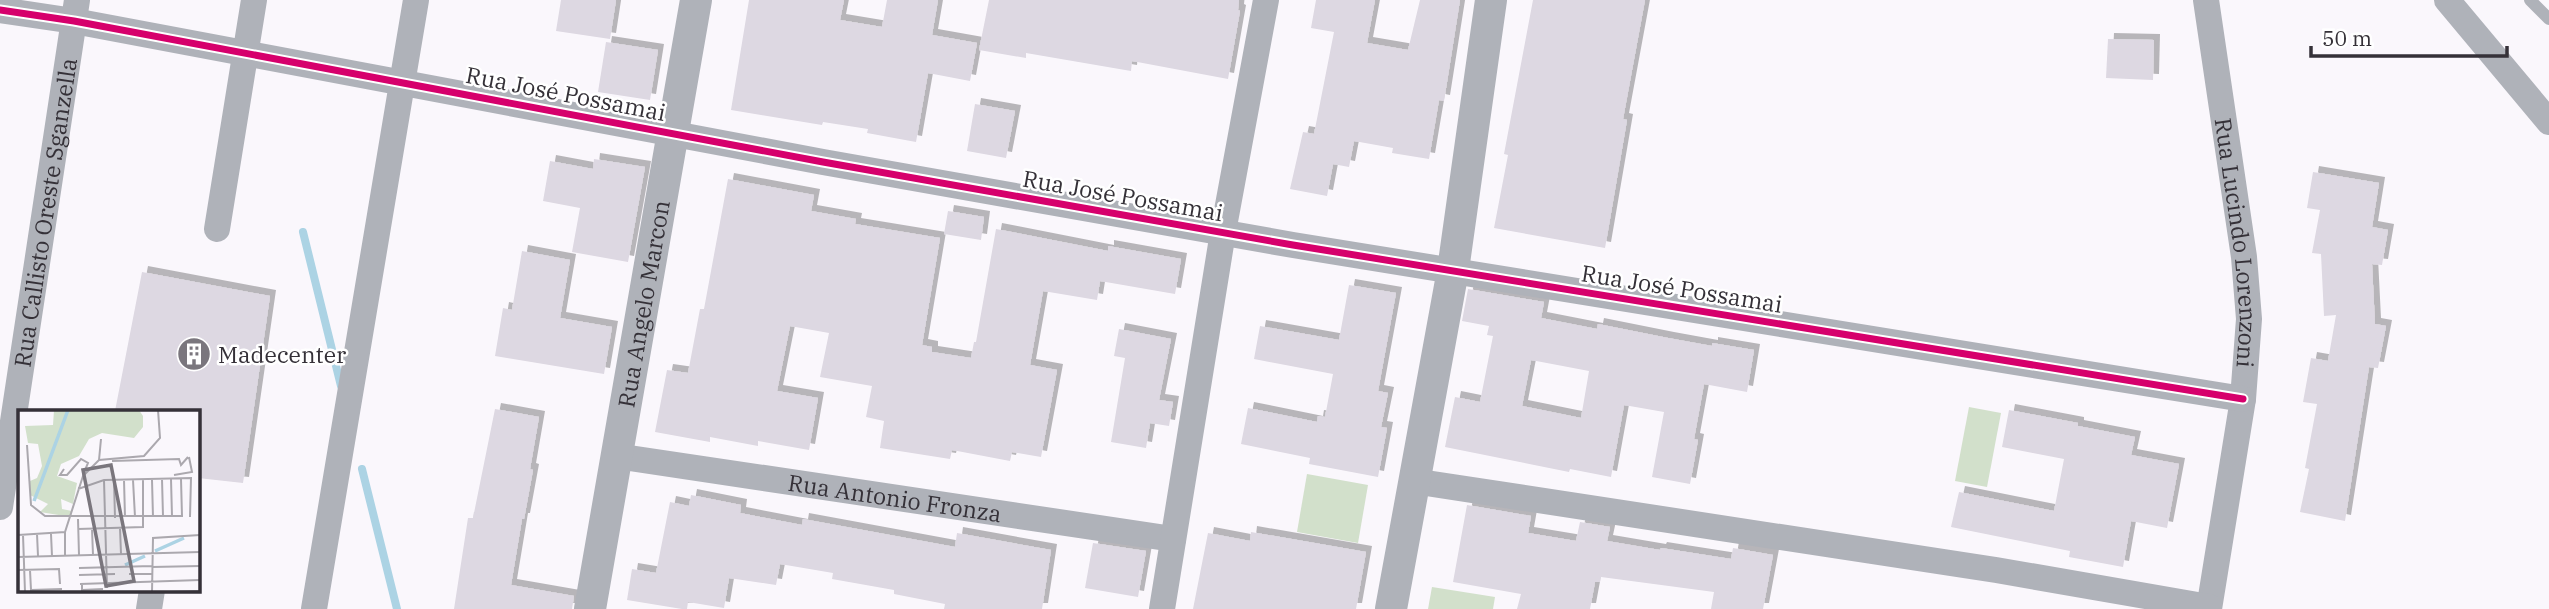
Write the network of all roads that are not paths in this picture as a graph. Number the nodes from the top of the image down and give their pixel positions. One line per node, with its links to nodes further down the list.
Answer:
1 (254, 0): 12 (street)
2 (416, 0): 13 (street)
3 (696, 0): 15 (street, Rua Angelo Marcon)
4 (1266, 0): 17 (street)
5 (1491, 0): 18 (street)
6 (2206, 0): 19 (street, Rua Lucindo Lorenzoni)
7 (2447, 0): 14 (street)
8 (2529, 0): 11 (lane)
9 (0, 10): 10 (street, Rua José Possamai)
10 (76, 10): 12 (street, Rua José Possamai); 22 (street, Rua Callisto Oreste Sganzella)
11 (2549, 19)
12 (245, 54): 13 (street, Rua José Possamai); 16 (street)
13 (402, 81): 15 (street, Rua José Possamai); 25 (street)
14 (2549, 122)
15 (674, 134): 17 (street, Rua José Possamai); 20 (street, Rua Angelo Marcon)
16 (217, 229)
17 (1223, 232): 18 (street, Rua José Possamai); 23 (street)
18 (1453, 270): 19 (street, Rua José Possamai); 21 (street)
19 (2243, 399): 24 (street, Rua Lucindo Lorenzoni)
20 (616, 456): 23 (street, Rua Antonio Fronza); 26 (street, Rua Angelo Marcon)
21 (1413, 481): 24 (street); 28 (street)
22 (0, 507)
23 (1173, 539): 27 (street)
24 (2209, 608)
25 (314, 609)
26 (590, 609)
27 (1162, 609)
28 (1391, 609)

